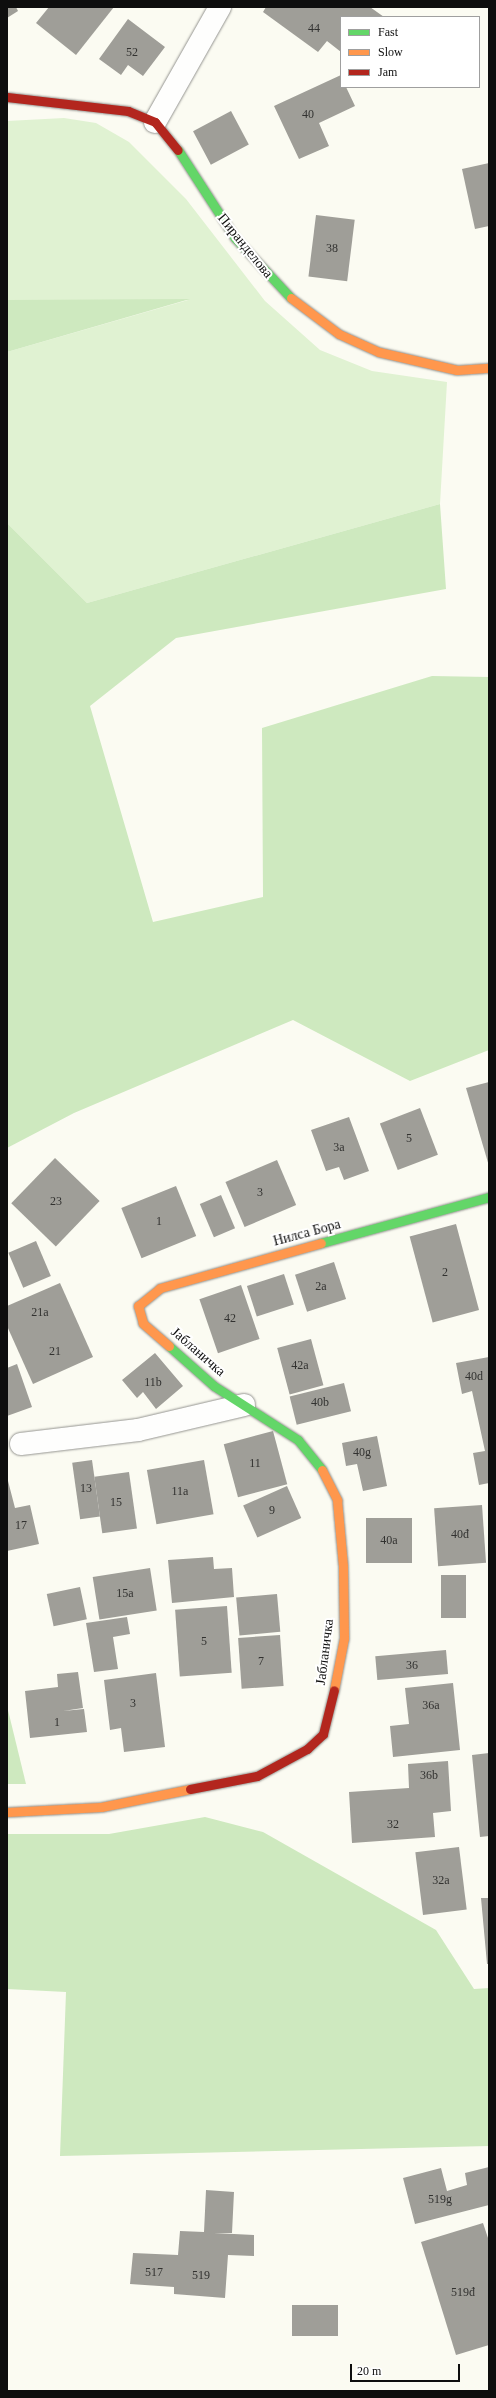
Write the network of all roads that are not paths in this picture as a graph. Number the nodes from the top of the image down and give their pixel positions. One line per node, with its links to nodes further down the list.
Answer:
1 (220, 7): 3 (street)
2 (7, 98): 3 (street)
3 (155, 122): 4 (street, Пиранделова)
4 (489, 368)
5 (489, 1197): 6 (street, Нилса Бора)
6 (138, 1306): 7 (street, Јабланичка)
7 (244, 1405): 8 (street); 9 (street, Јабланичка)
8 (21, 1444)
9 (7, 1812)

